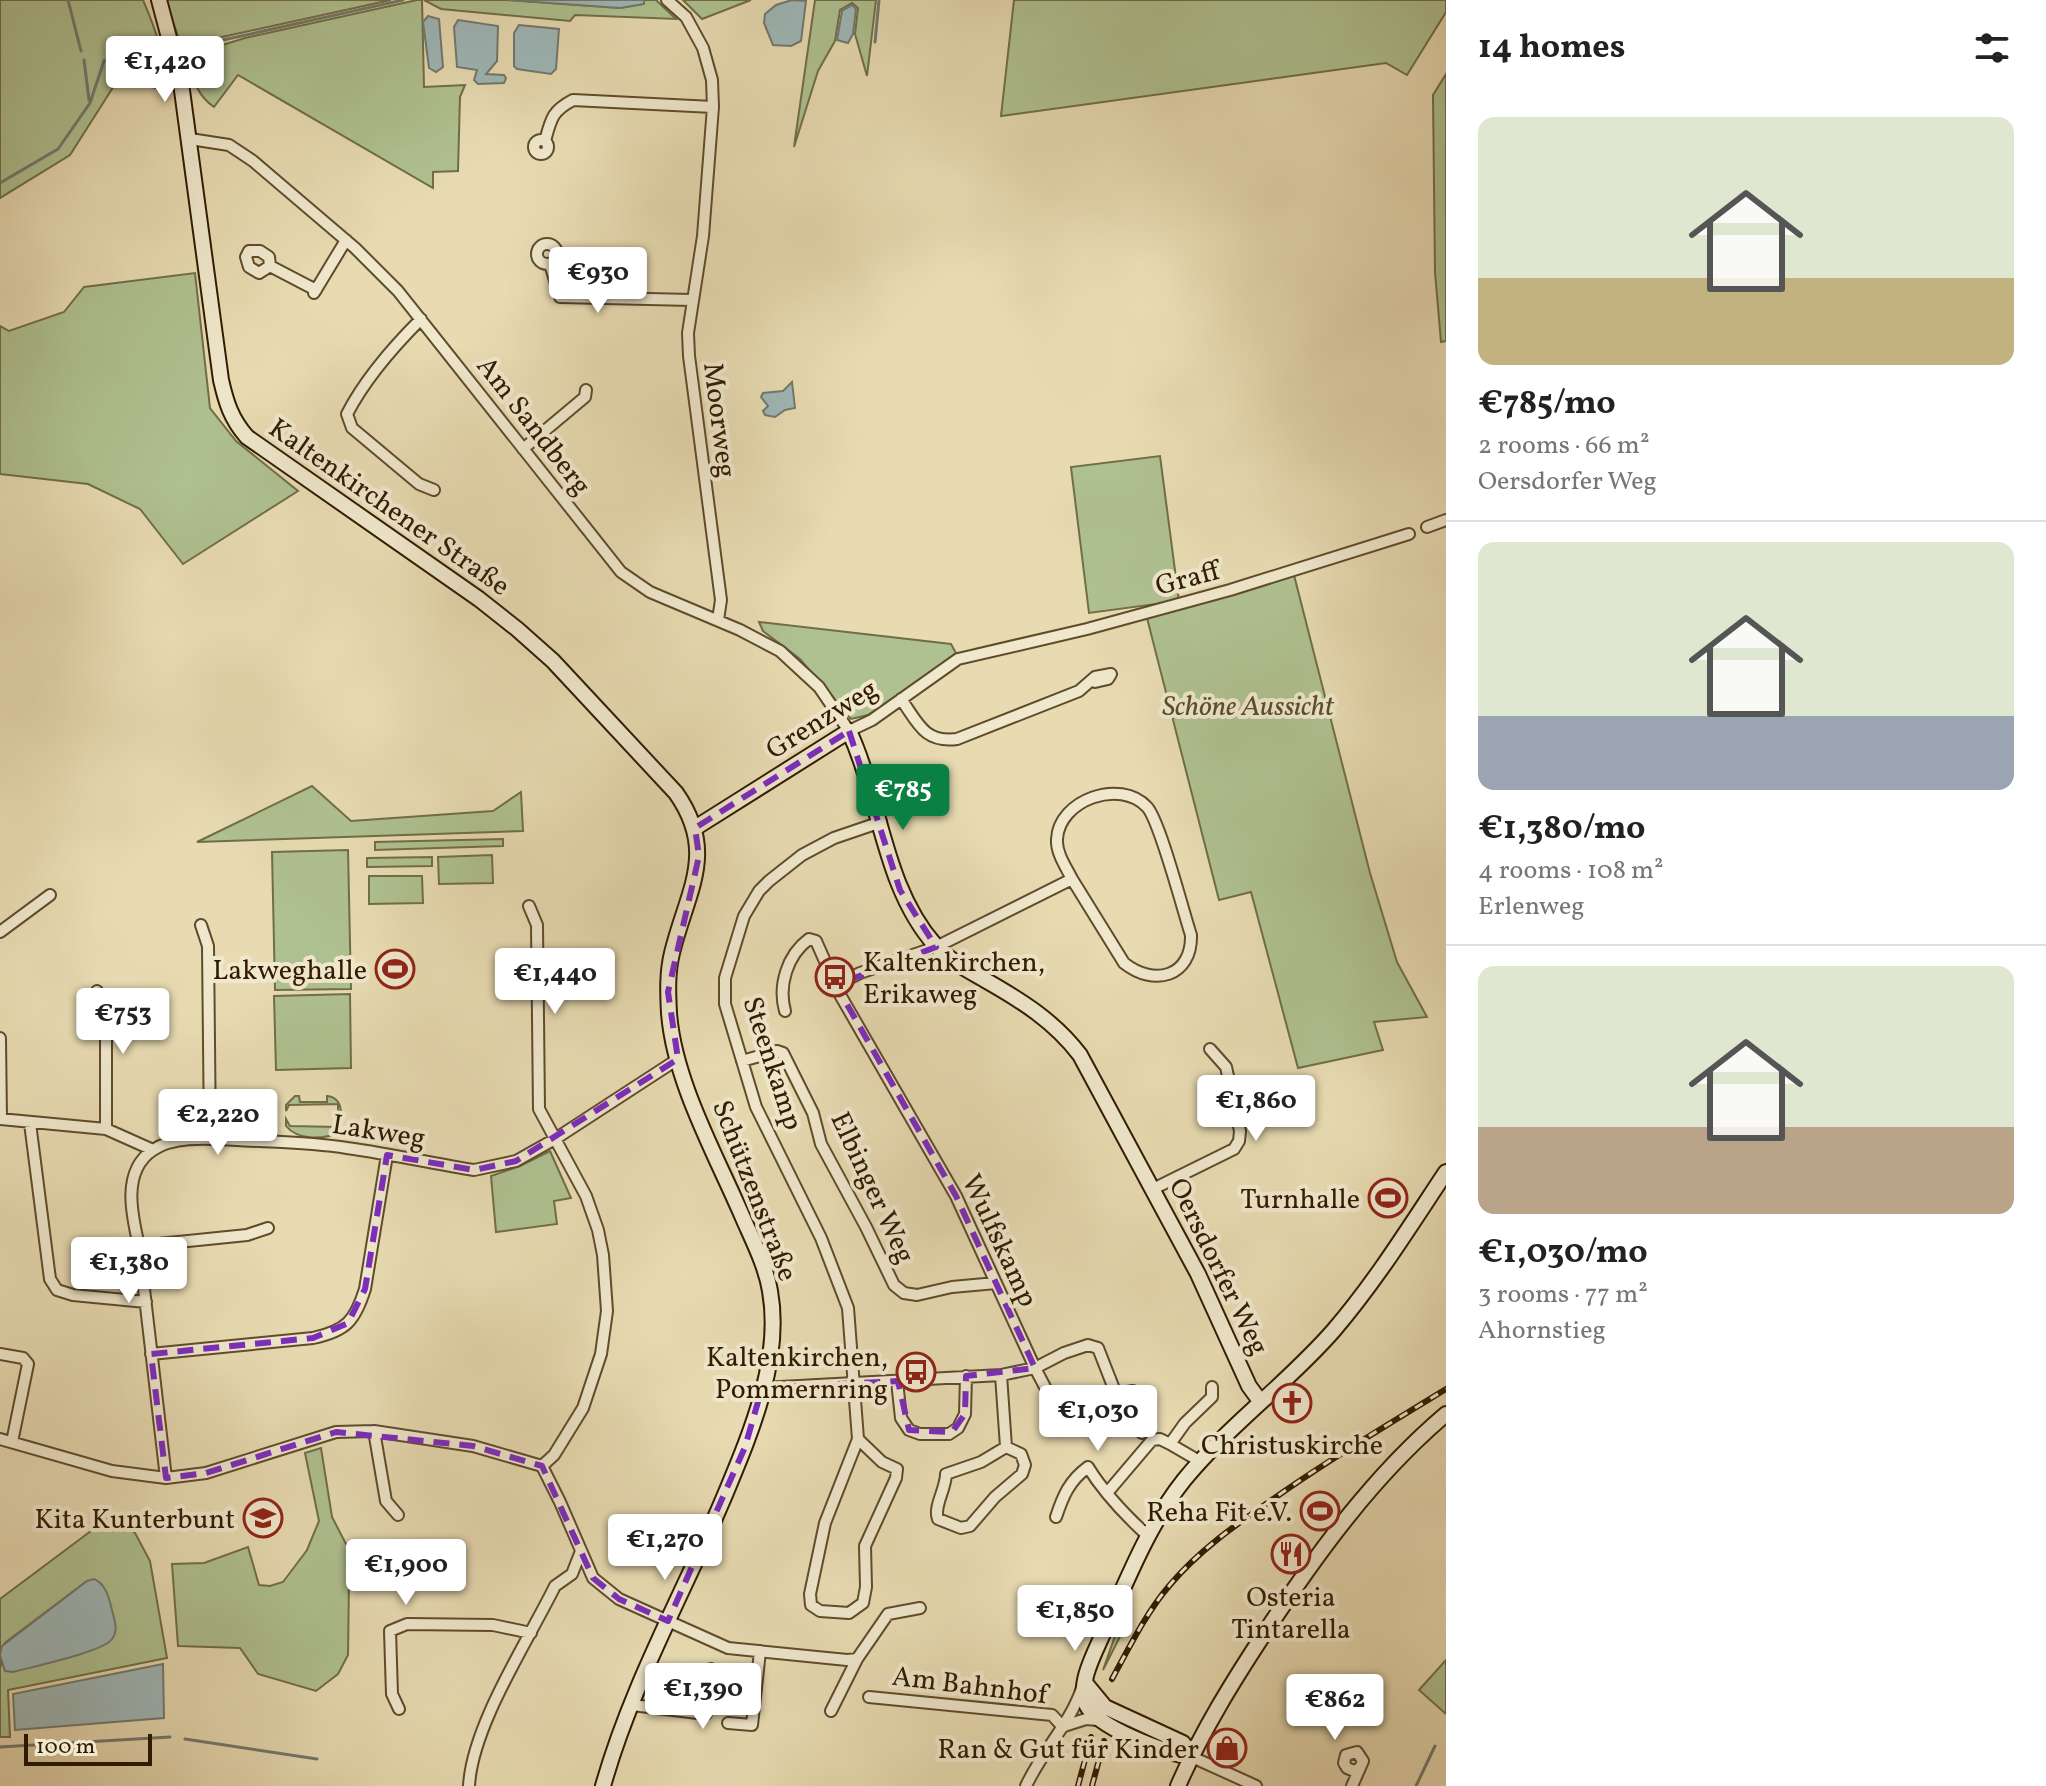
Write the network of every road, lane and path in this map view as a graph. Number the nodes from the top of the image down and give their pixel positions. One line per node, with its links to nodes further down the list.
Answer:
1 (159, 0): 4 (main road, Kaltenkirchener Straße)
2 (667, 0): 3 (street, Moorweg)
3 (713, 107): 5 (street); 9 (street, Moorweg)
4 (190, 139): 6 (street, Am Sandberg); 23 (main road, Kaltenkirchener Straße)
5 (545, 141)
6 (346, 240): 8 (street); 10 (street, Am Sandberg)
7 (550, 264): 9 (street)
8 (270, 266)
9 (692, 300): 17 (street, Moorweg)
10 (421, 319): 12 (street, Am Sandberg); 13 (street)
11 (586, 390): 12 (street)
12 (523, 449): 17 (street, Am Sandberg)
13 (434, 490)
14 (1446, 520): 15 (street)
15 (1427, 527)
16 (1409, 534): 18 (street, Graff)
17 (718, 620): 21 (street, Am Sandberg)
18 (974, 653): 20 (street, Grenzweg)
19 (1093, 680): 20 (street)
20 (901, 699): 21 (street, Grenzweg)
21 (849, 731): 22 (main road, Oersdorfer Weg); 23 (main road, Grenzweg)
22 (881, 822): 29 (main road, Oersdorfer Weg); 36 (street, Steenkamp)
23 (695, 828): 35 (main road, Schützenstraße)
24 (1072, 879): 24 (street); 29 (street)
25 (50, 895): 28 (street)
26 (529, 906): 41 (street)
27 (201, 925): 40 (street)
28 (0, 932)
29 (936, 947): 31 (street); 45 (main road, Oersdorfer Weg)
30 (97, 991): 39 (street)
31 (839, 993): 32 (street, Wulfskamp); 48 (street, Wulfskamp)
32 (785, 1011)
33 (0, 1038): 37 (street)
34 (1210, 1049): 45 (street)
35 (678, 1059): 41 (street, Lakweg); 58 (main road, Schützenstraße)
36 (742, 1061): 48 (street, Elbinger Weg); 56 (street, Steenkamp)
37 (0, 1119): 38 (street)
38 (30, 1123): 39 (street); 49 (street)
39 (106, 1129): 42 (street)
40 (210, 1139): 42 (street, Lakweg); 43 (street, Lakweg)
41 (555, 1139): 43 (street, Lakweg); 70 (street)
42 (153, 1150): 47 (street)
43 (387, 1155): 51 (street)
44 (1446, 1172): 60 (main road, Am Bahnhof)
45 (1153, 1189): 60 (main road, Oersdorfer Weg)
46 (268, 1228): 47 (street)
47 (139, 1246): 49 (street)
48 (996, 1283): 52 (street, Wulfskamp)
49 (146, 1302): 51 (street)
50 (0, 1354): 66 (street)
51 (151, 1354): 71 (street)
52 (1035, 1368): 53 (street); 59 (street, Wulfskamp); 59 (street)
53 (1001, 1375): 54 (street); 68 (street)
54 (966, 1376): 55 (street); 55 (street)
55 (897, 1381): 56 (street)
56 (855, 1383): 58 (street); 65 (street, Steenkamp)
57 (1212, 1387): 67 (street)
58 (762, 1388): 80 (main road, Schützenstraße)
59 (1116, 1394): 63 (street)
60 (1260, 1401): 69 (main road, Am Bahnhof)
61 (1446, 1414): 94 (main road)
62 (374, 1431): 70 (street); 71 (street); 73 (street)
63 (1142, 1433)
64 (0, 1439): 66 (street)
65 (858, 1439): 65 (street)
66 (12, 1442): 71 (street)
67 (1170, 1444): 69 (street); 72 (street)
68 (1006, 1447): 68 (street)
69 (1201, 1462): 75 (main road, Am Bahnhof)
70 (542, 1466): 76 (street)
71 (166, 1478)
72 (1107, 1493): 74 (street); 75 (street)
73 (398, 1515)
74 (1056, 1517)
75 (1148, 1536): 85 (main road, Am Bahnhof)
76 (581, 1551): 77 (street); 78 (street)
77 (572, 1574): 78 (street); 81 (street)
78 (593, 1578): 80 (street)
79 (920, 1608): 83 (street)
80 (668, 1621): 82 (street); 87 (main road, Schützenstraße)
81 (531, 1633): 88 (street); 96 (street)
82 (760, 1651): 83 (street); 92 (street)
83 (857, 1659): 90 (street)
84 (711, 1669): 87 (street)
85 (1088, 1687): 89 (main road, Am Bahnhof); 91 (street, Am Bahnhof)
86 (869, 1697): 93 (street, Am Bahnhof)
87 (632, 1705): 97 (main road, Schützenstraße)
88 (399, 1709)
89 (1093, 1709): 91 (street, Am Bahnhof); 91 (street, Am Bahnhof); 94 (main road, Am Bahnhof)
90 (831, 1711)
91 (1074, 1717): 93 (street, Am Bahnhof)
92 (728, 1723)
93 (1063, 1727): 98 (street, Am Bahnhof)
94 (1192, 1757): 99 (main road); 100 (street)
95 (1360, 1768): 101 (street)
96 (469, 1786)
97 (603, 1786)
98 (1026, 1786)
99 (1178, 1786)
100 (1256, 1786)
101 (1352, 1786)

